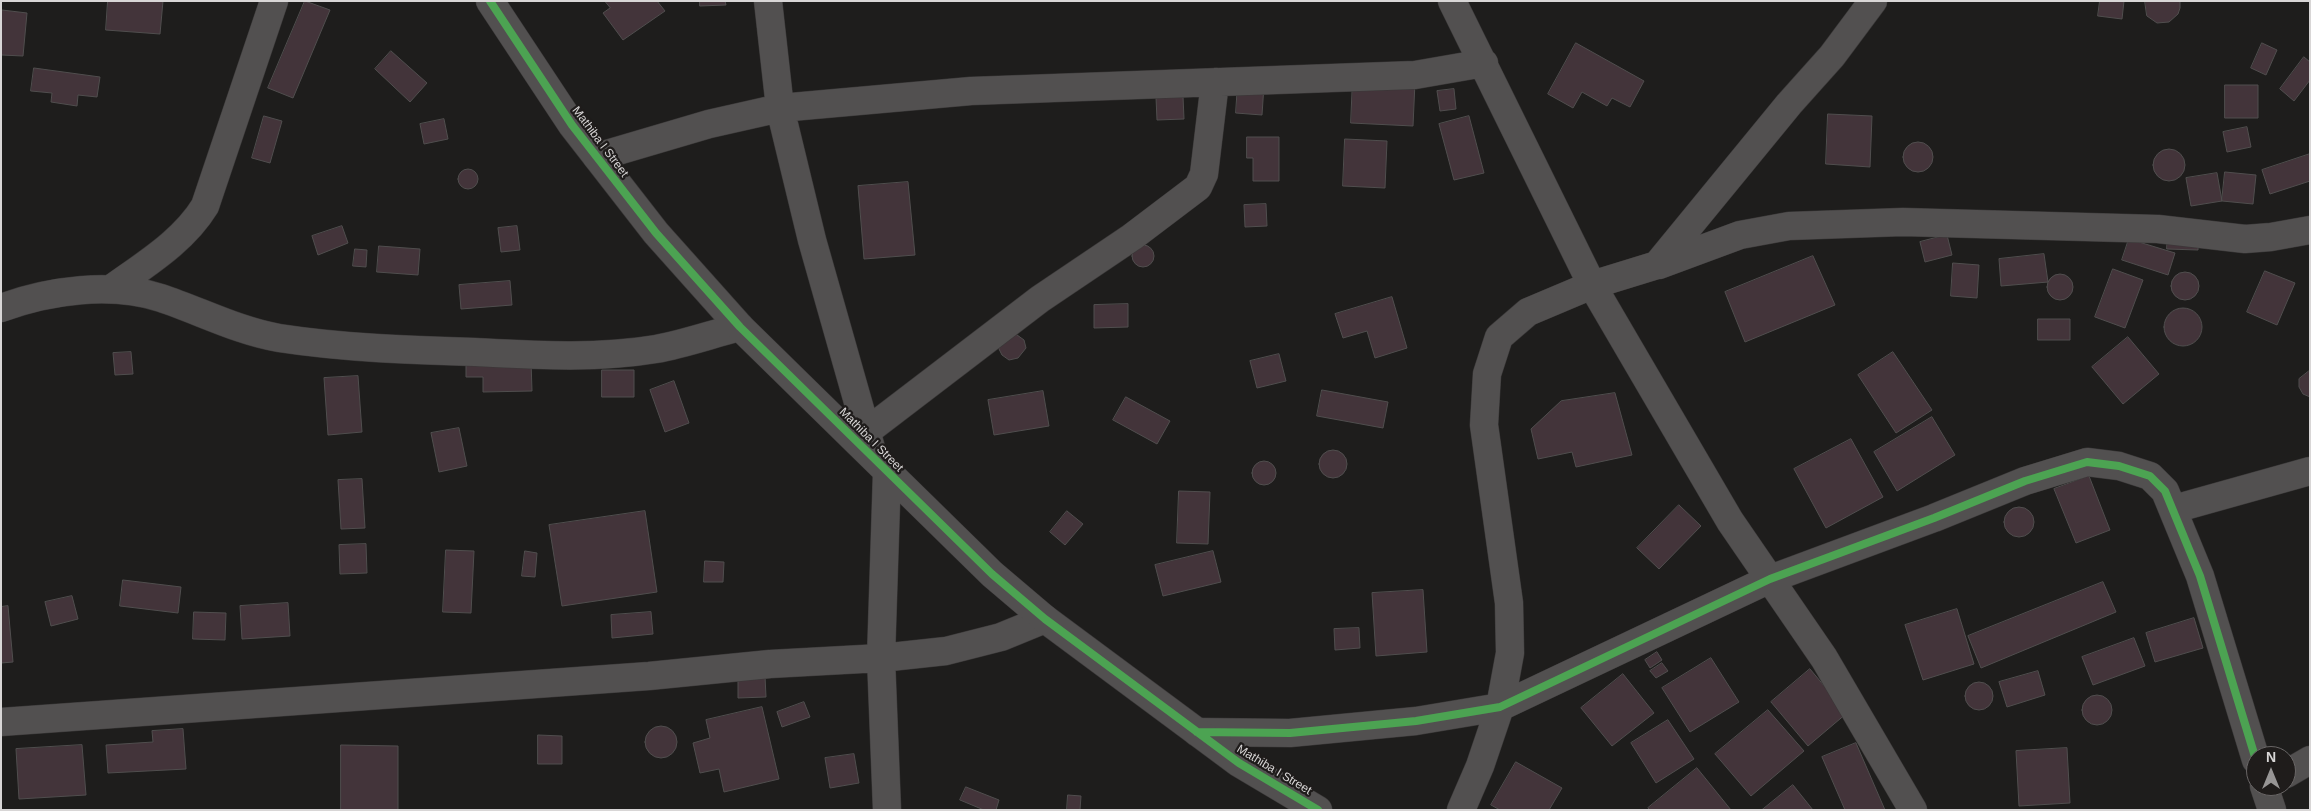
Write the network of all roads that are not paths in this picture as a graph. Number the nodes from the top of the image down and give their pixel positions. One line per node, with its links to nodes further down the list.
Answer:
1 (274, 1): 13 (street)
2 (490, 1): 9 (street, Mathiba I Street)
3 (768, 1): 8 (street)
4 (1452, 1): 6 (street)
5 (1873, 1): 11 (street)
6 (1484, 63): 7 (street); 12 (street)
7 (1215, 82): 8 (street); 16 (street)
8 (780, 108): 9 (street); 16 (street)
9 (597, 157): 15 (street, Mathiba I Street)
10 (2310, 230): 11 (street)
11 (1657, 265): 12 (street)
12 (1592, 285): 20 (street); 23 (street)
13 (111, 289): 14 (street); 15 (street)
14 (1, 308)
15 (740, 327): 17 (street, Mathiba I Street)
16 (866, 432): 17 (street)
17 (881, 465): 21 (street, Mathiba I Street); 22 (street)
18 (2310, 471): 19 (street)
19 (2174, 509): 20 (street); 26 (street)
20 (1770, 578): 23 (street); 32 (street)
21 (1045, 619): 22 (street); 25 (street, Mathiba I Street)
22 (881, 658): 24 (street); 29 (street)
23 (1500, 707): 25 (street); 31 (street)
24 (1, 722)
25 (1197, 732): 30 (street, Mathiba I Street)
26 (2252, 746)
27 (2310, 760): 28 (street)
28 (2296, 770)
29 (887, 810)
30 (1318, 810)
31 (1461, 810)
32 (1912, 810)

